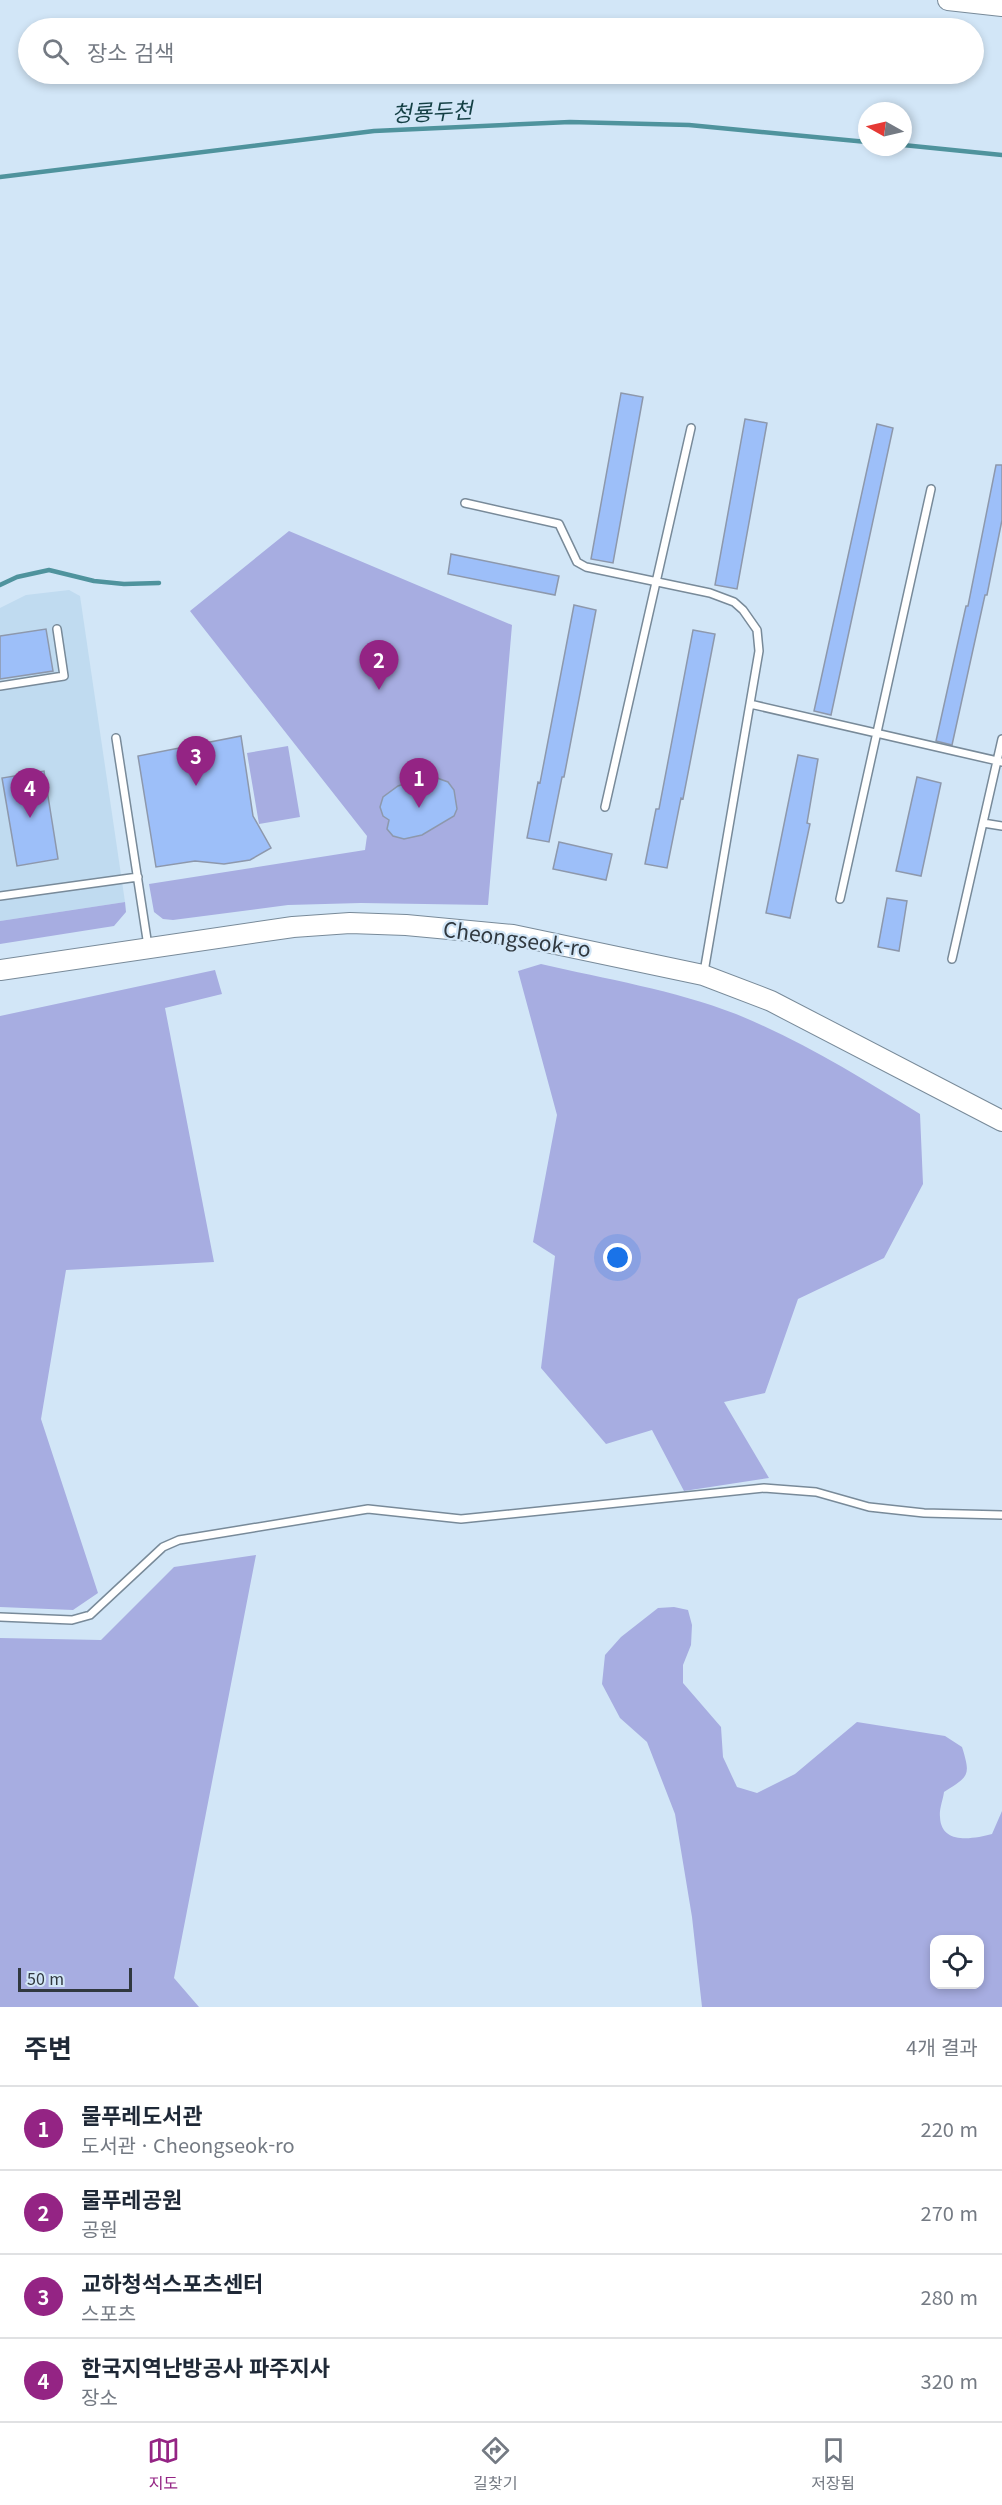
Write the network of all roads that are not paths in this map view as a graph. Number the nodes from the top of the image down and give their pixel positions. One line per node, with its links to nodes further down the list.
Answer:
1 (948, 0): 2 (main road)
2 (1002, 6)
3 (691, 428): 6 (lane)
4 (931, 489): 10 (lane)
5 (465, 503): 6 (lane)
6 (656, 582): 9 (lane); 14 (lane)
7 (57, 629): 8 (lane)
8 (0, 686)
9 (750, 704): 10 (lane); 23 (lane)
10 (877, 734): 13 (lane); 19 (lane)
11 (117, 738): 17 (lane)
12 (1002, 739): 13 (lane)
13 (1000, 762): 15 (lane)
14 (605, 807)
15 (983, 823): 16 (lane); 21 (lane)
16 (1002, 826)
17 (138, 877): 18 (lane); 20 (lane)
18 (0, 896)
19 (840, 899)
20 (148, 946): 22 (main road, Cheongseok-ro); 23 (main road, Cheongseok-ro)
21 (952, 959)
22 (0, 970)
23 (703, 975): 24 (main road, Cheongseok-ro)
24 (1002, 1121)
25 (1002, 1515): 26 (lane)
26 (0, 1617)

